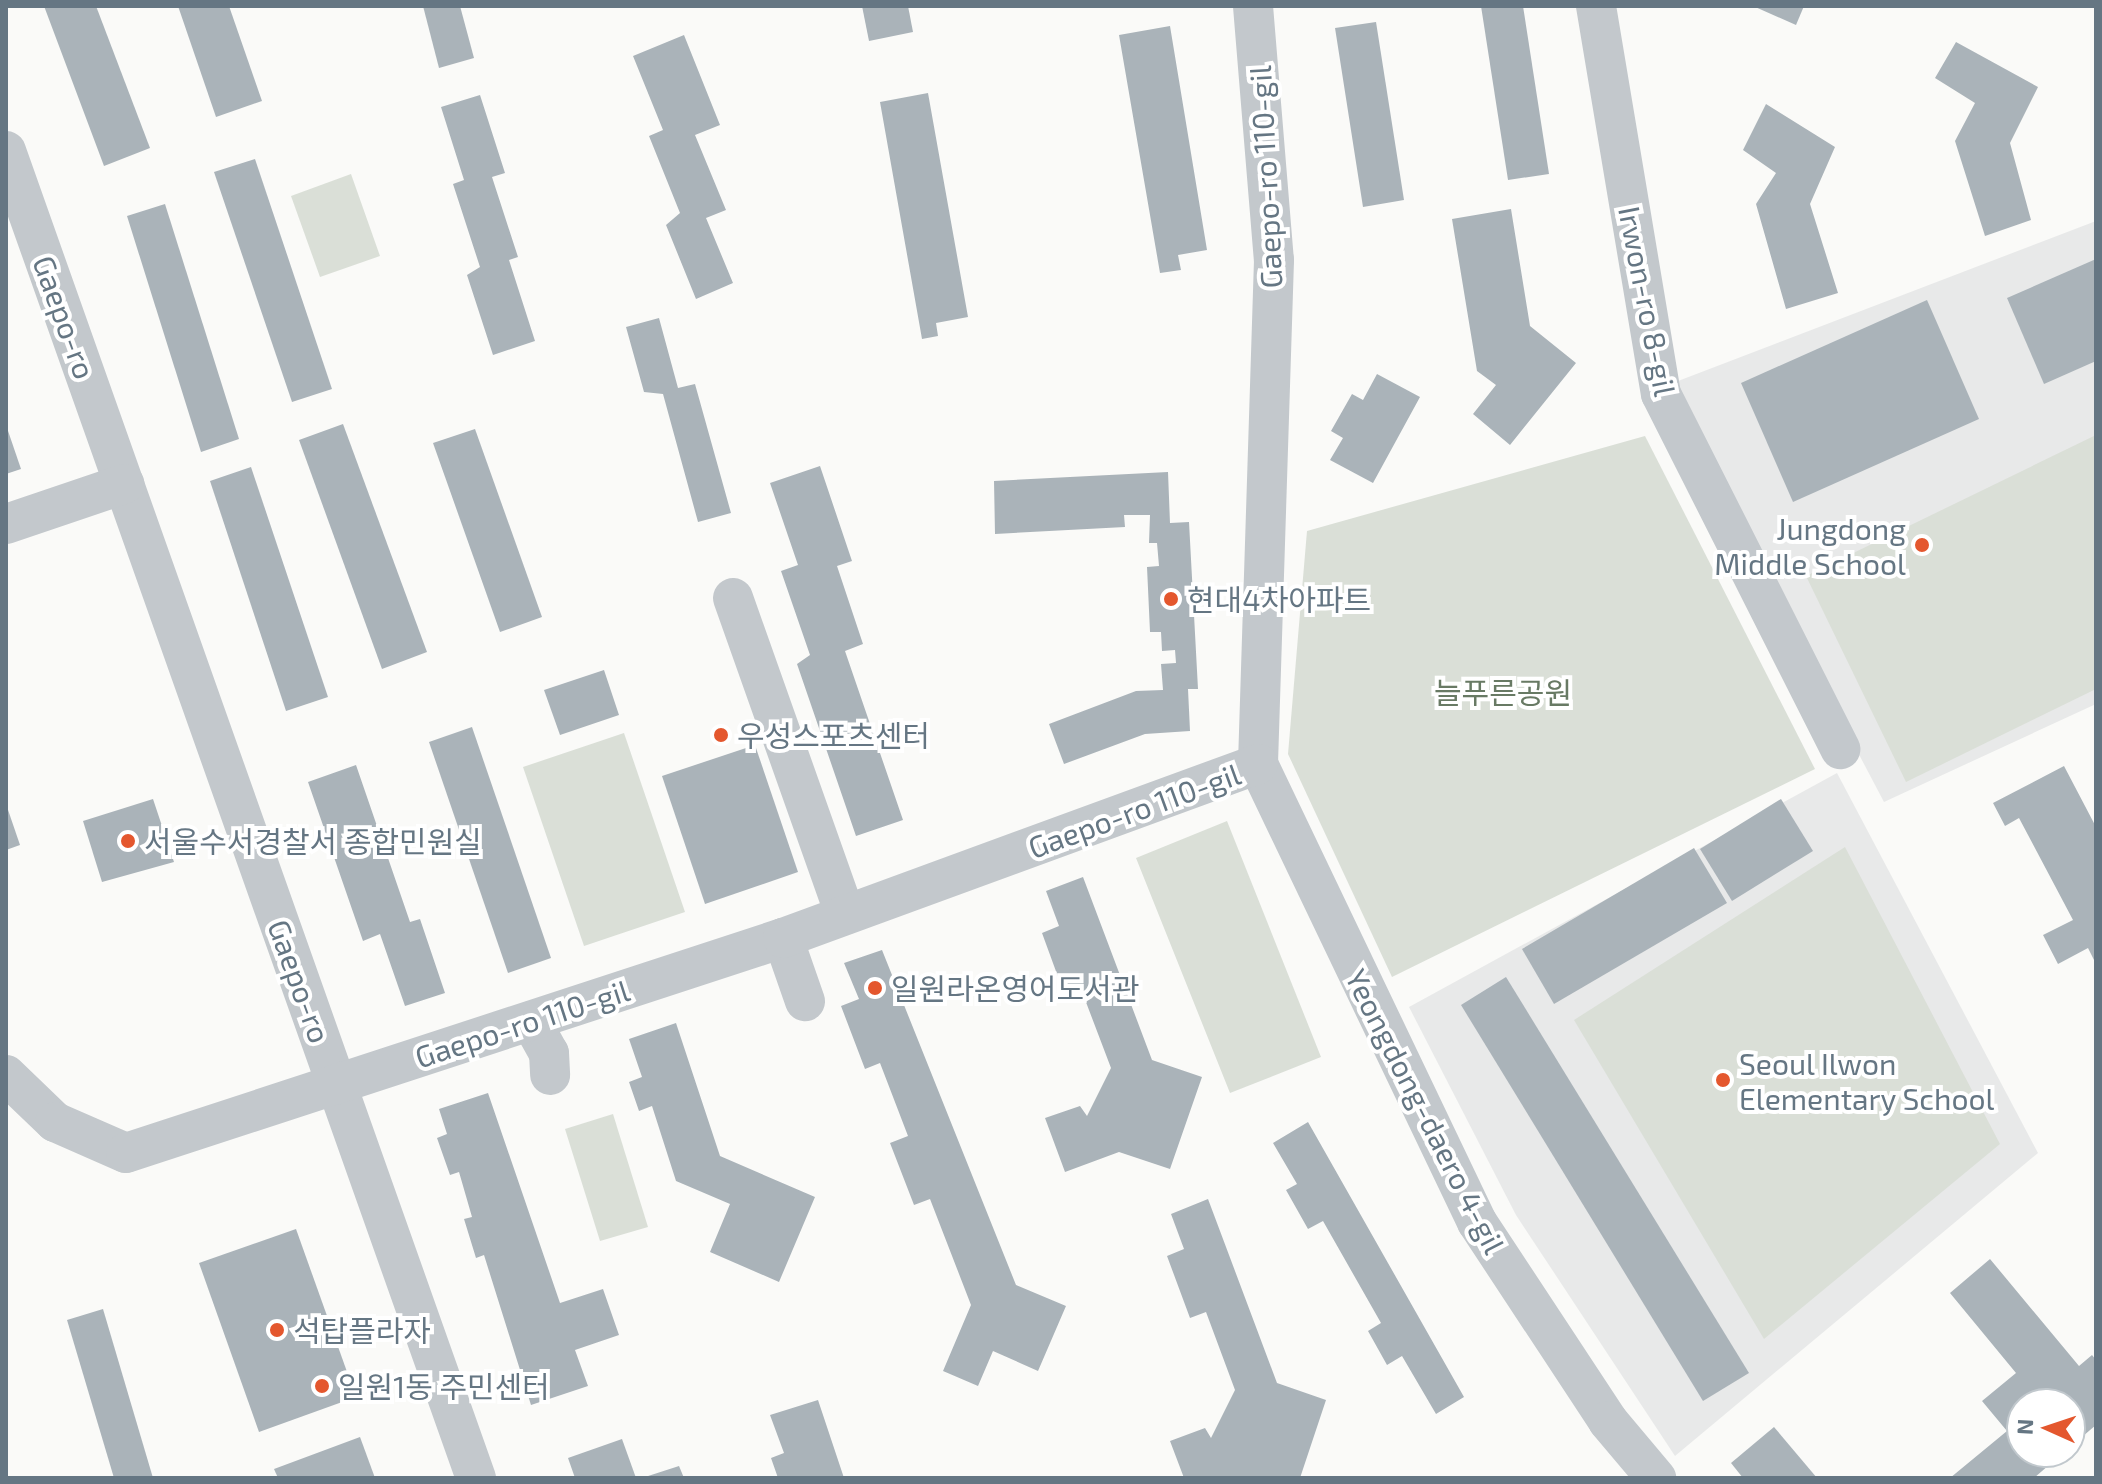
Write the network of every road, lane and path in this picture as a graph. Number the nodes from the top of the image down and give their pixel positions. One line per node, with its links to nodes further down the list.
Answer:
1 (1253, 6): 8 (street, Gaepo-ro 110-gil)
2 (1596, 6): 7 (street, Irwon-ro 8-gil)
3 (6, 151): 4 (street, Gaepo-ro)
4 (124, 484): 5 (street); 15 (street, Gaepo-ro)
5 (6, 524)
6 (733, 598): 9 (street)
7 (1840, 749)
8 (1258, 764): 9 (street, Gaepo-ro 110-gil); 16 (street, Yeongdong-daero 4-gil)
9 (845, 915): 10 (street, Gaepo-ro 110-gil)
10 (783, 938): 11 (street); 12 (street, Gaepo-ro 110-gil)
11 (805, 1001)
12 (531, 1021): 14 (street); 15 (street, Gaepo-ro 110-gil)
13 (6, 1075): 15 (street, Gaepo-ro 110-gil)
14 (550, 1075)
15 (336, 1082): 17 (street, Gaepo-ro)
16 (1638, 1471)
17 (476, 1478)

